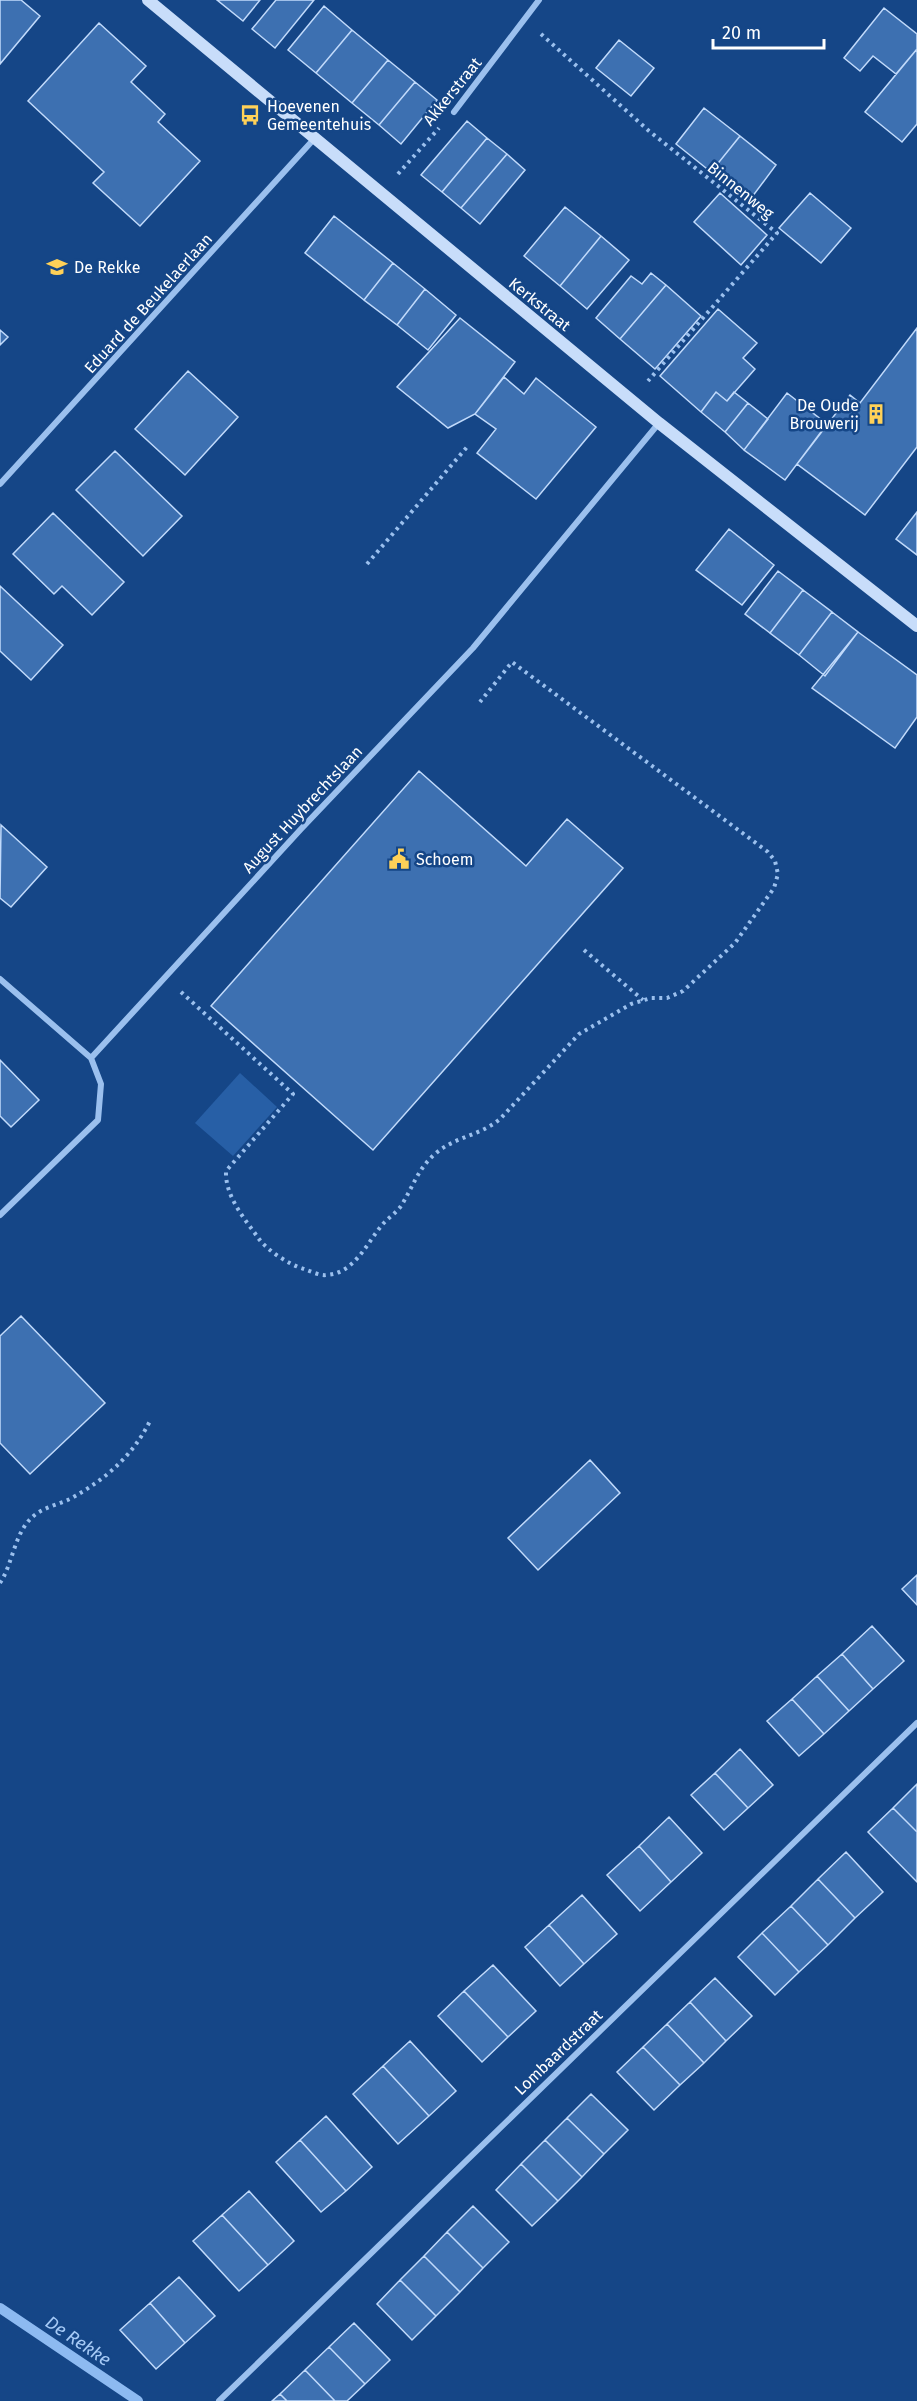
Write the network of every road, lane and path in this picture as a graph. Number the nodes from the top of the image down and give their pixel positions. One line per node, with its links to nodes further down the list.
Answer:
1 (148, 0): 5 (main road, Kerkstraat)
2 (539, 0): 3 (street, Akkerstraat)
3 (524, 20): 4 (street, Akkerstraat); 7 (path, Binnenweg)
4 (454, 112): 6 (path, Akkerstraat)
5 (314, 139): 6 (main road, Kerkstraat); 10 (street, Eduard de Beukelaerlaan)
6 (380, 194): 7 (main road, Kerkstraat)
7 (631, 400): 8 (main road, Kerkstraat)
8 (659, 423): 12 (main road, Kerkstraat); 15 (street, August Huybrechtslaan)
9 (467, 447): 11 (path)
10 (0, 484)
11 (367, 564)
12 (917, 626)
13 (480, 702): 17 (path)
14 (584, 950): 17 (path)
15 (164, 976): 17 (path); 18 (street, August Huybrechtslaan)
16 (0, 979): 18 (street)
17 (643, 1000)
18 (91, 1058): 19 (street)
19 (0, 1215)
20 (151, 1419): 21 (path)
21 (0, 1583)
22 (917, 1723): 23 (street, Lombaardstraat)
23 (219, 2401)

